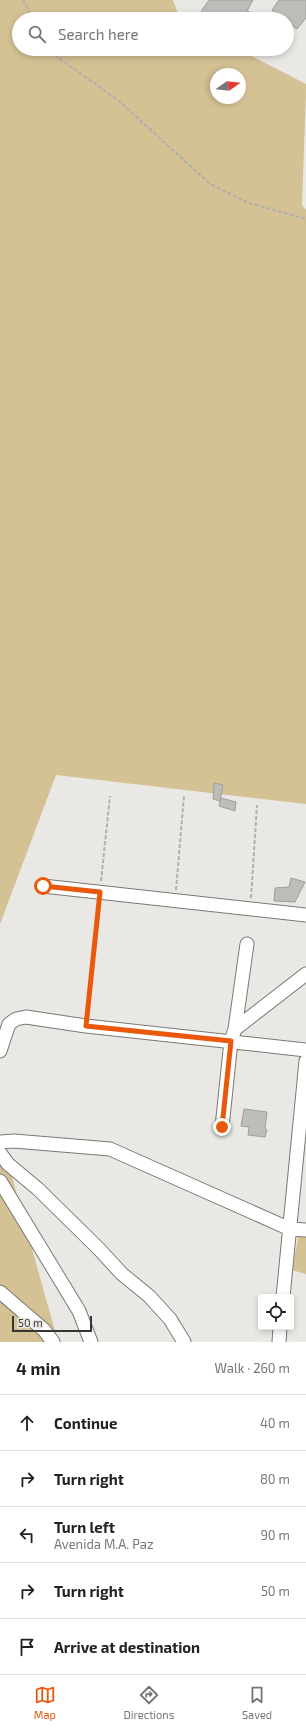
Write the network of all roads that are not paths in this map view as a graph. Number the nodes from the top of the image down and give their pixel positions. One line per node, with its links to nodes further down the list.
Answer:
1 (43, 886): 2 (street)
2 (306, 915)
3 (247, 944): 5 (street)
4 (306, 974): 5 (street)
5 (233, 1035): 6 (street); 7 (street); 9 (street)
6 (306, 1050)
7 (0, 1051)
8 (306, 1061): 13 (street)
9 (222, 1127)
10 (0, 1142): 13 (street)
11 (0, 1153): 20 (street)
12 (0, 1181): 19 (street)
13 (290, 1229): 14 (street); 16 (street)
14 (306, 1230)
15 (0, 1292): 18 (street)
16 (283, 1294)
17 (280, 1330): 21 (street)
18 (53, 1342)
19 (91, 1342)
20 (184, 1342)
21 (279, 1342)

